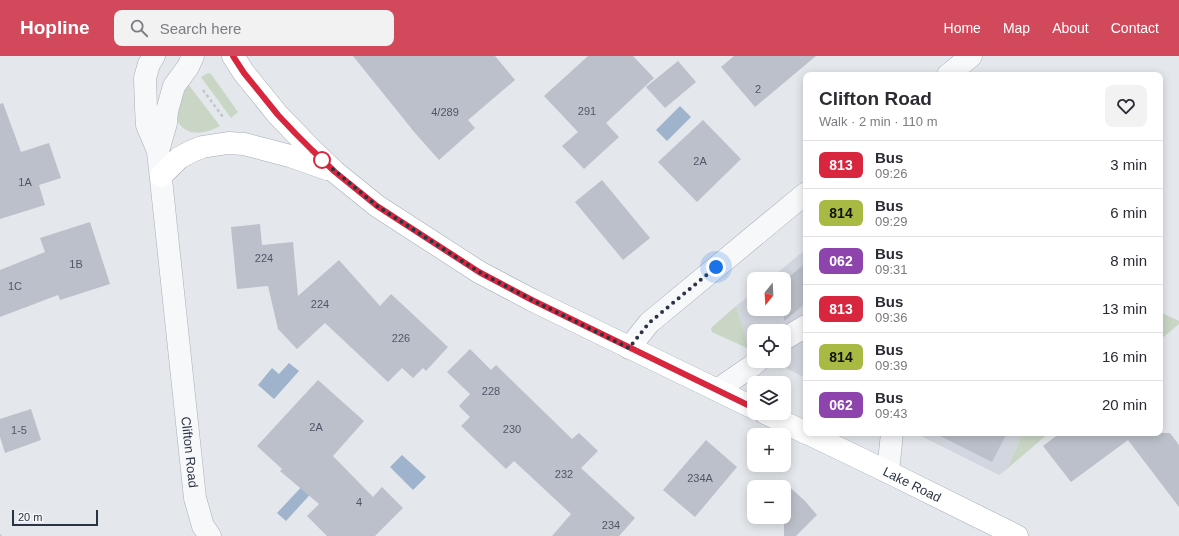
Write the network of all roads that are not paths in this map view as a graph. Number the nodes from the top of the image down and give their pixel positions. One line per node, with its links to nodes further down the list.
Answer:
1 (136, 56): 7 (street)
2 (154, 56): 7 (street, Clifton Road)
3 (193, 56): 8 (street, Clifton Road)
4 (233, 56): 9 (main road)
5 (971, 56): 6 (street)
6 (952, 72)
7 (145, 78): 8 (street, Clifton Road)
8 (158, 151): 10 (street, Clifton Road)
9 (335, 172): 10 (main road); 14 (main road)
10 (161, 176): 23 (street, Clifton Road)
11 (803, 195): 14 (street)
12 (803, 328): 13 (street)
13 (791, 335)
14 (629, 348): 16 (main road)
15 (749, 368): 16 (street)
16 (717, 390): 17 (main road)
17 (747, 405)
18 (779, 420): 19 (main road, Lake Road)
19 (803, 432)
20 (812, 436): 22 (main road, Lake Road)
21 (892, 436): 22 (street)
22 (888, 472): 24 (main road, Lake Road)
23 (210, 536)
24 (1017, 536)

